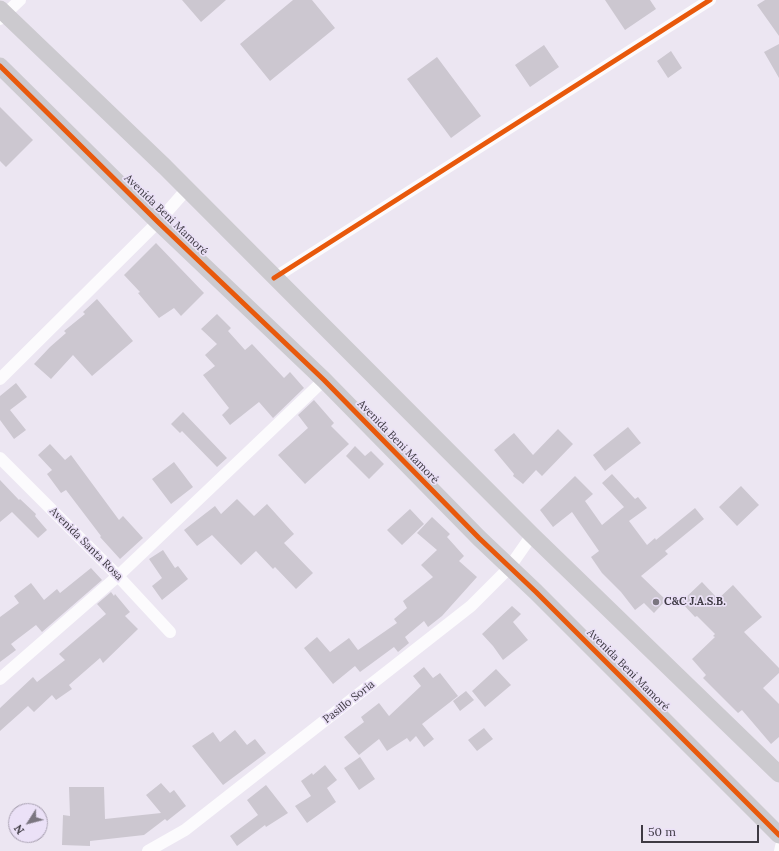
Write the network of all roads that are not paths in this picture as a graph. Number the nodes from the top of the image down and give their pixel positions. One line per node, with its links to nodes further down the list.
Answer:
1 (20, 0): 3 (street)
2 (710, 0): 7 (street)
3 (2, 14): 5 (street)
4 (0, 66): 6 (street, Avenida Beni Mamoré)
5 (187, 189): 6 (street); 7 (street)
6 (158, 222): 8 (street); 9 (street, Avenida Beni Mamoré)
7 (274, 278): 11 (street)
8 (0, 379)
9 (324, 380): 12 (street, Avenida Beni Mamoré); 13 (street)
10 (0, 458): 13 (street, Avenida Santa Rosa)
11 (532, 535): 12 (street, Pasillo Soria); 16 (street)
12 (509, 568): 17 (street, Avenida Beni Mamoré); 19 (street, Pasillo Soria)
13 (118, 576): 14 (street, Avenida Santa Rosa); 15 (street)
14 (170, 632)
15 (0, 679)
16 (779, 774)
17 (779, 835)
18 (779, 842): 20 (lane)
19 (148, 851)
20 (777, 851)

